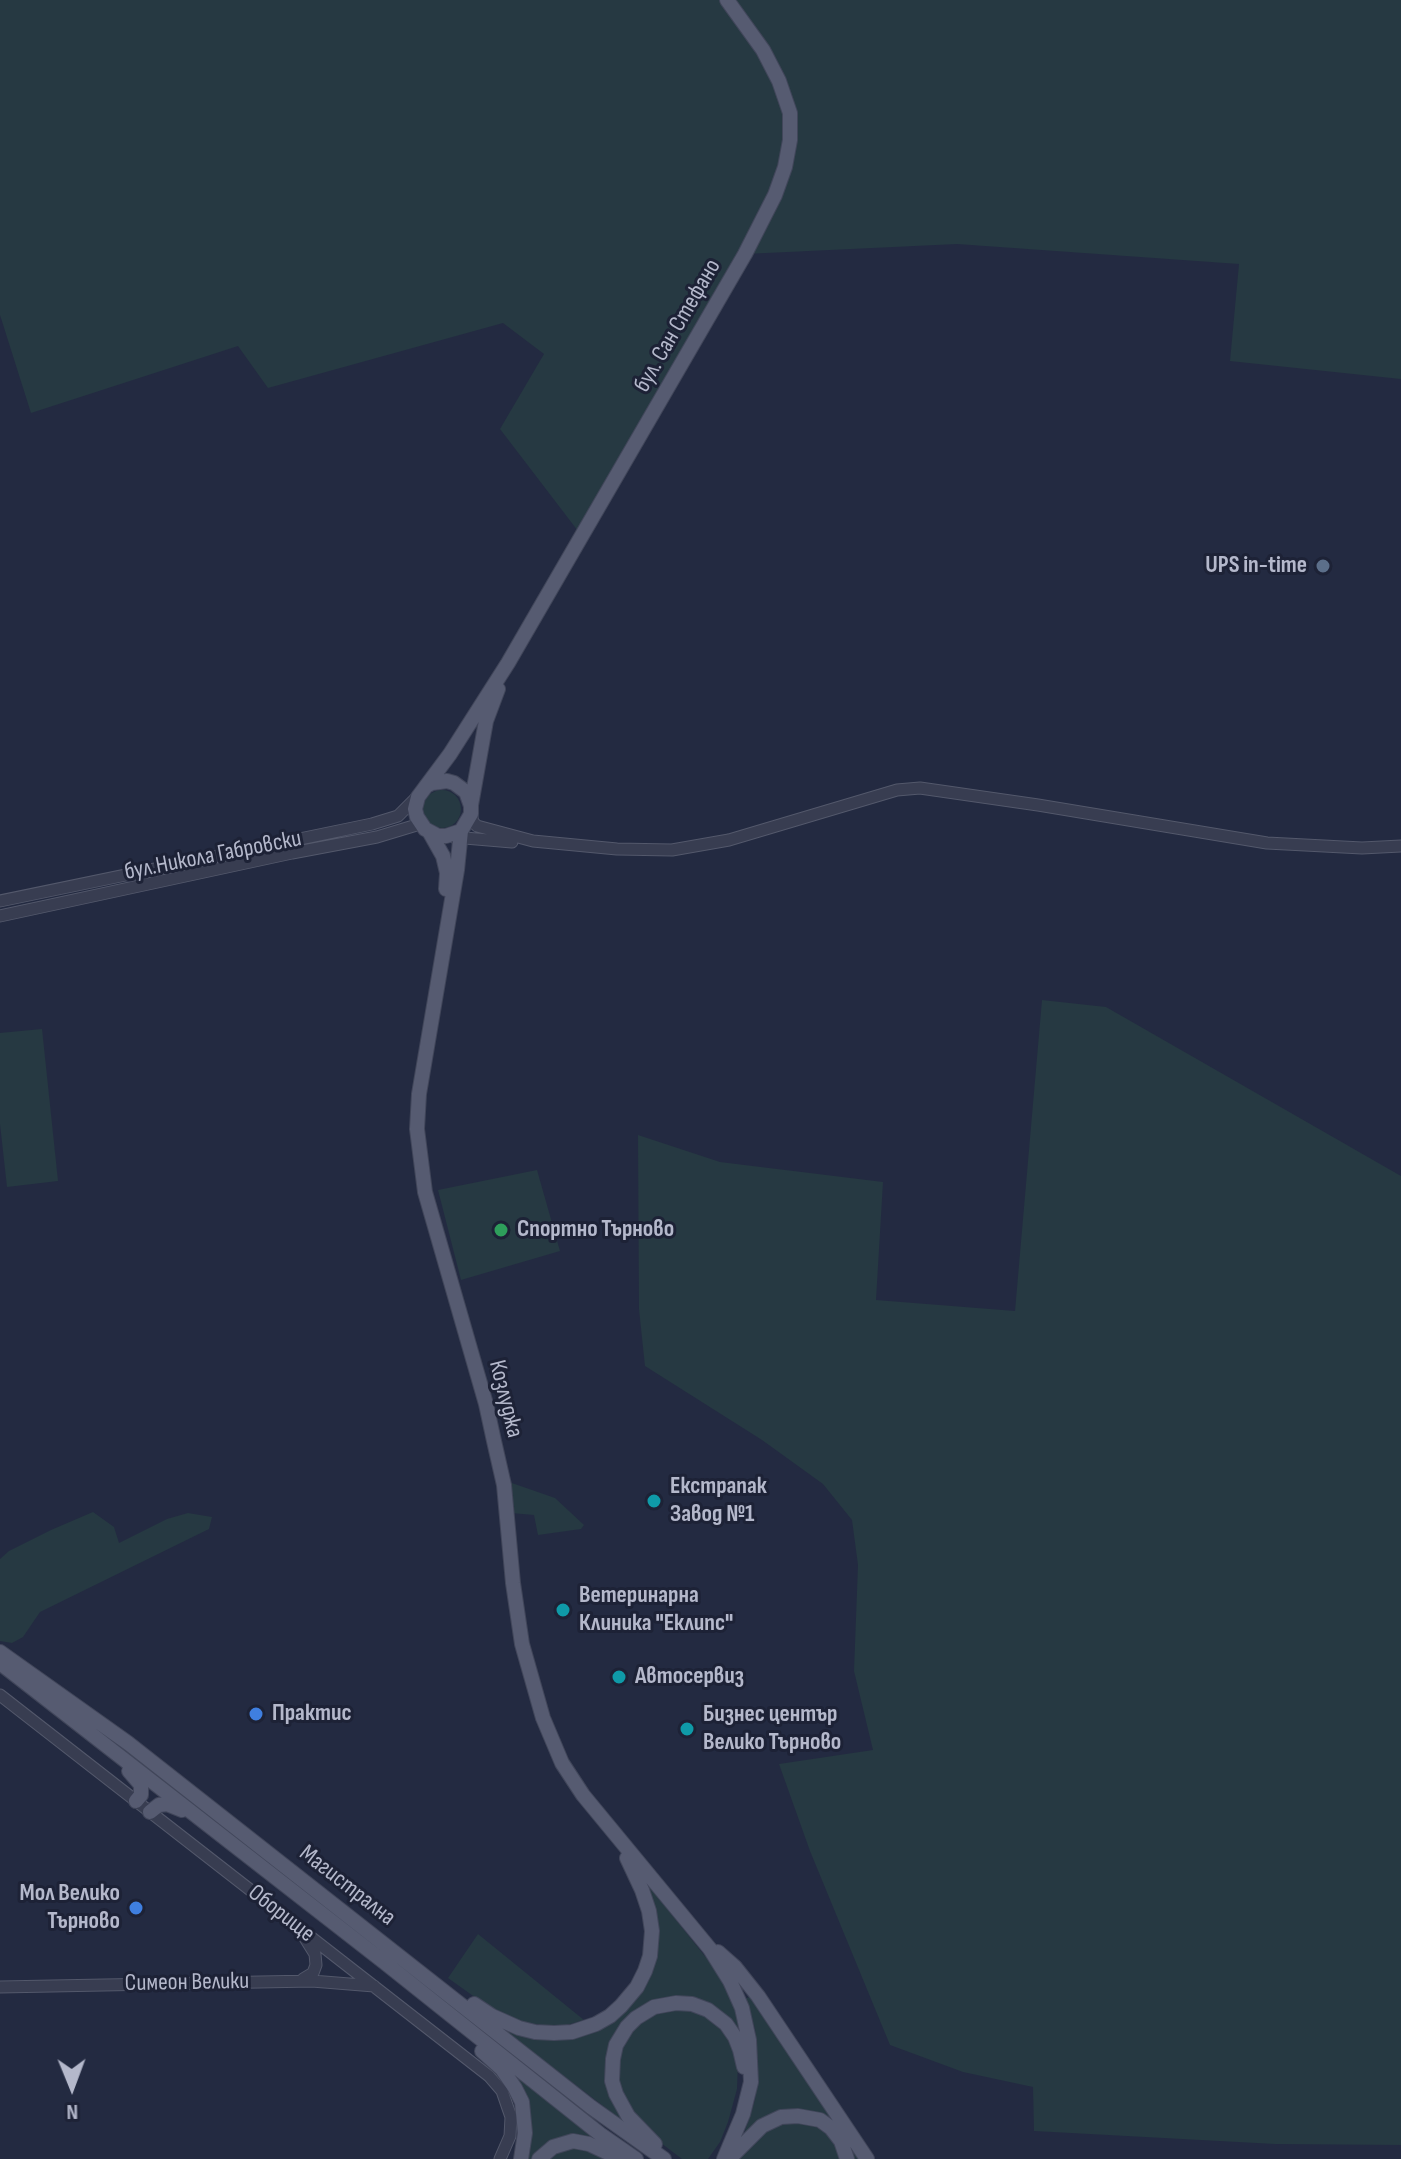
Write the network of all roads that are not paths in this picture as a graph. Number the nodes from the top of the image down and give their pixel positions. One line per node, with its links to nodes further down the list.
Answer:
1 (727, 0): 2 (main road, бул. Сан Стефано)
2 (508, 663): 3 (main road, бул. Сан Стефано); 4 (main road, бул. Сан Стефано)
3 (422, 792): 4 (main road); 5 (main road); 9 (street, бул.Никола Габровски)
4 (471, 810): 6 (main road); 7 (street)
5 (425, 829): 6 (main road); 10 (street, бул.Никола Габровски); 11 (main road, Козлуджа)
6 (456, 835): 7 (street); 11 (main road, Козлуджа)
7 (533, 841): 8 (street)
8 (1401, 846)
9 (0, 901)
10 (0, 916)
11 (442, 951): 19 (main road, Козлуджа)
12 (0, 1652): 22 (main road, Магистрална)
13 (0, 1663): 15 (main road)
14 (0, 1695): 16 (street, Оборище)
15 (92, 1734): 16 (main road); 18 (main road)
16 (136, 1801): 17 (street, Оборище)
17 (150, 1812): 18 (main road); 20 (street, Оборище)
18 (199, 1820): 22 (main road)
19 (618, 1839): 21 (main road); 22 (main road)
20 (298, 1927): 23 (street); 24 (street, Оборище)
21 (710, 1949): 26 (main road); 27 (main road)
22 (388, 1956): 30 (main road); 33 (main road); 34 (main road, Магистрална)
23 (297, 1981): 24 (street, Симеон Велики); 25 (street, Симеон Велики)
24 (374, 1986): 29 (street, Оборище)
25 (0, 1987)
26 (753, 1990): 27 (main road); 37 (main road)
27 (738, 1997): 28 (main road)
28 (746, 2107): 34 (main road); 35 (main road)
29 (500, 2159)
30 (521, 2159)
31 (539, 2159): 32 (main road)
32 (621, 2159)
33 (636, 2159)
34 (666, 2159)
35 (726, 2159): 36 (main road)
36 (847, 2159)
37 (867, 2159)

